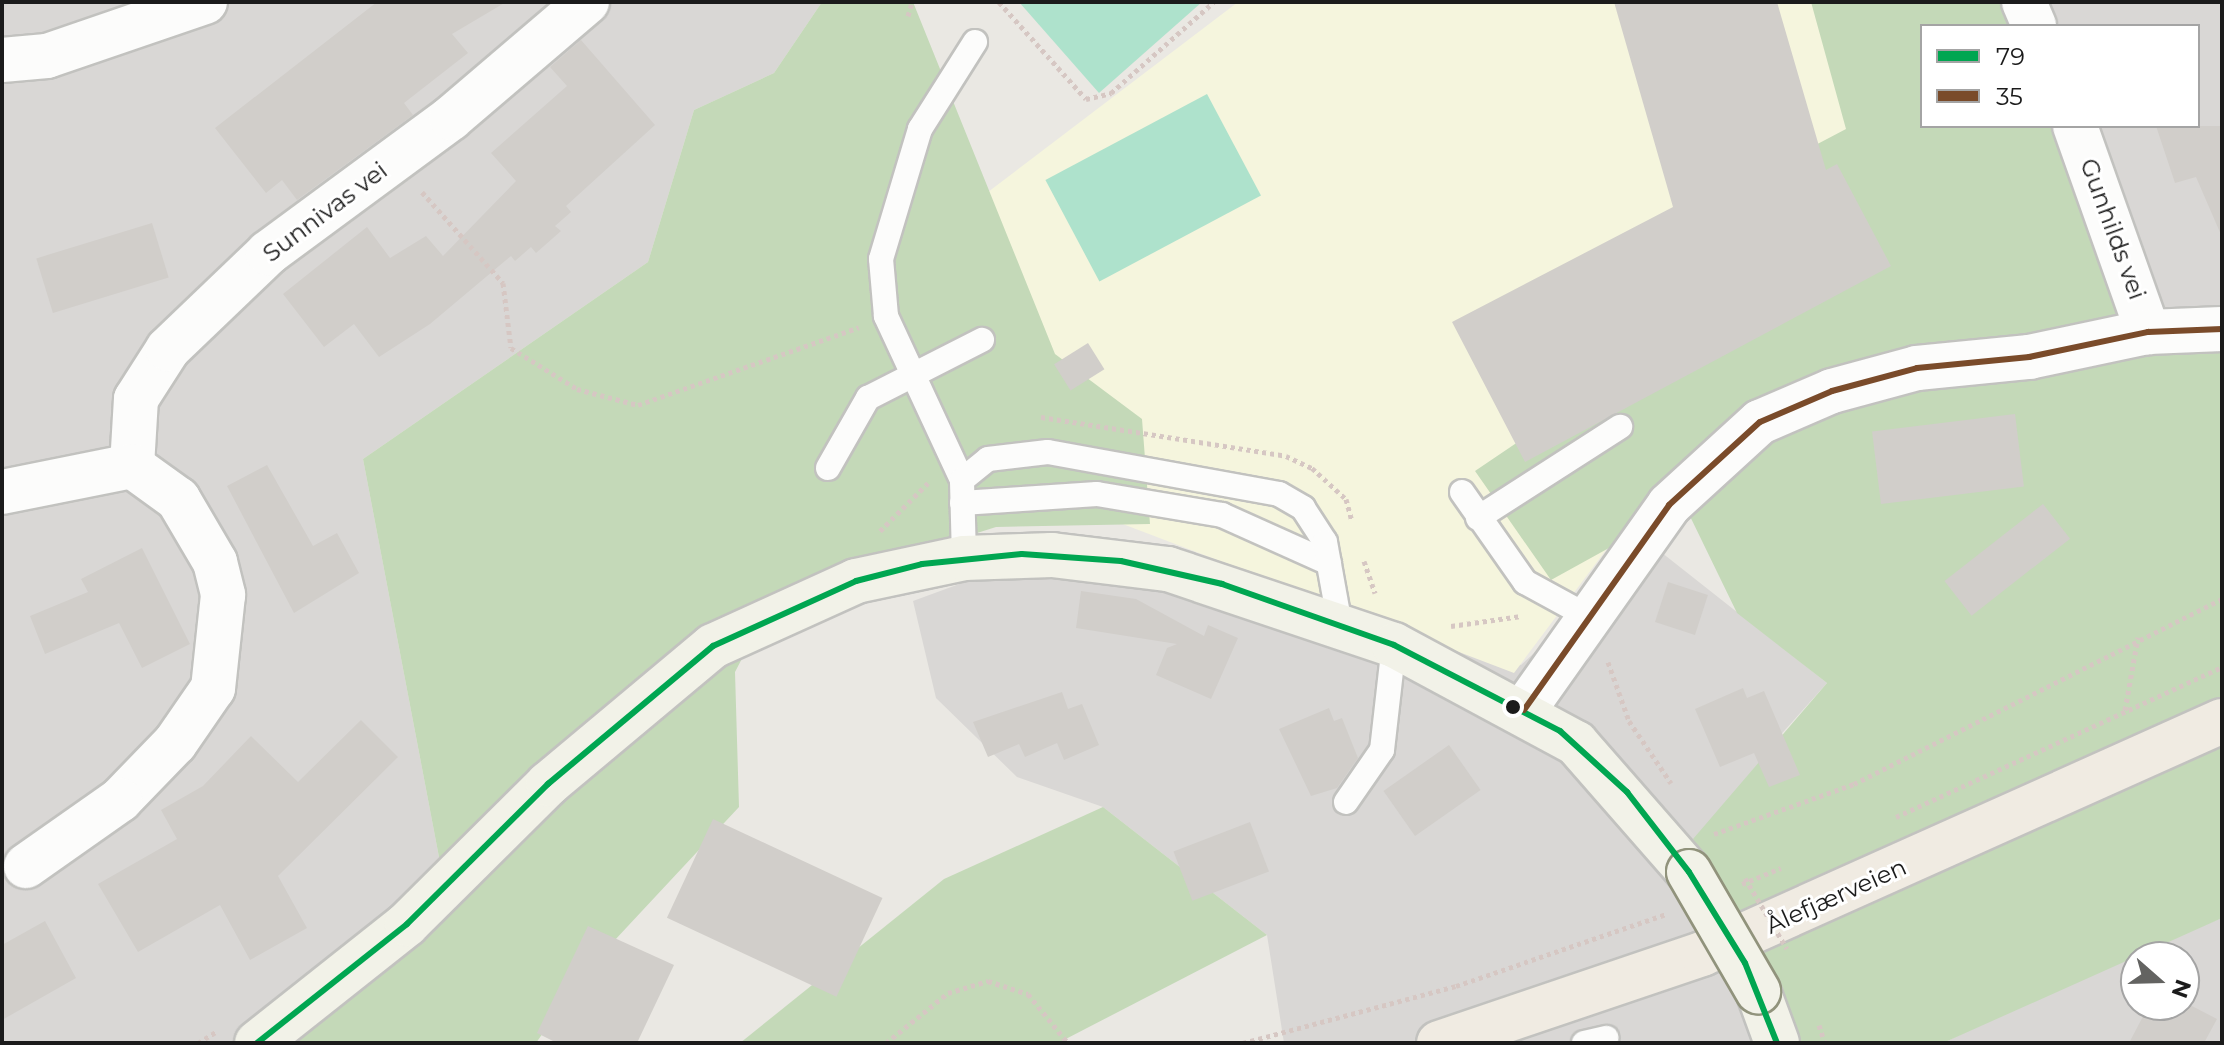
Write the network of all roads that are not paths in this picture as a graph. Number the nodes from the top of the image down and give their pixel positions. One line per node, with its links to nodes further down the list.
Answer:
1 (587, 2): 13 (street, Sunnivas vei)
2 (2024, 2): 4 (street)
3 (190, 5): 6 (street)
4 (2033, 24)
5 (975, 42): 11 (lane)
6 (2, 60)
7 (2076, 128): 9 (street, Gunhilds vei)
8 (2222, 329): 9 (street, Gunhilds vei)
9 (2148, 332): 21 (street, Gunhilds vei)
10 (982, 340): 11 (lane)
11 (912, 377): 14 (lane); 15 (lane)
12 (1620, 427): 18 (lane)
13 (132, 466): 16 (street); 27 (street)
14 (828, 468)
15 (962, 491): 19 (lane); 20 (lane); 20 (lane)
16 (2, 492)
17 (1462, 492): 18 (lane)
18 (1478, 518): 21 (lane)
19 (964, 558): 22 (street); 28 (street)
20 (1329, 563): 22 (lane)
21 (1587, 616): 24 (street, Gunhilds vei)
22 (1340, 625): 23 (street)
23 (1394, 645): 24 (street); 26 (lane)
24 (1524, 710): 30 (street, bridge)
25 (2222, 721): 29 (main road, Ålefjærveien)
26 (1346, 802)
27 (26, 866)
28 (257, 1043)
29 (1439, 1043)
30 (1777, 1043)

